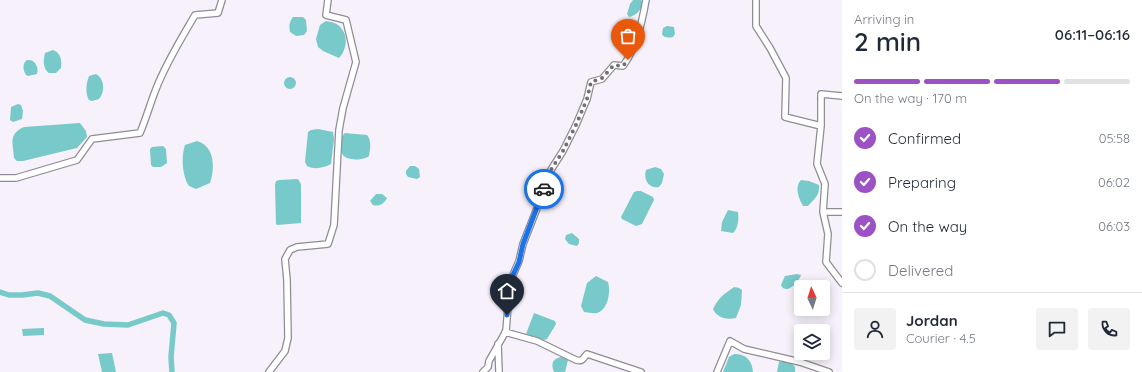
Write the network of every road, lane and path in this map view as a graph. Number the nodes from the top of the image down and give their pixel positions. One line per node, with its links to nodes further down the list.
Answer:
1 (222, 0): 7 (street)
2 (328, 0): 13 (street)
3 (646, 0): 11 (street)
4 (756, 0): 6 (street)
5 (842, 96): 6 (street)
6 (821, 126): 8 (street)
7 (0, 178)
8 (823, 212): 9 (street); 10 (street)
9 (842, 212)
10 (842, 283)
11 (505, 332): 12 (street); 16 (street)
12 (498, 343): 14 (street); 15 (street)
13 (269, 372)
14 (483, 372)
15 (499, 372)
16 (641, 372)
17 (716, 372): 18 (street)
18 (829, 372)

